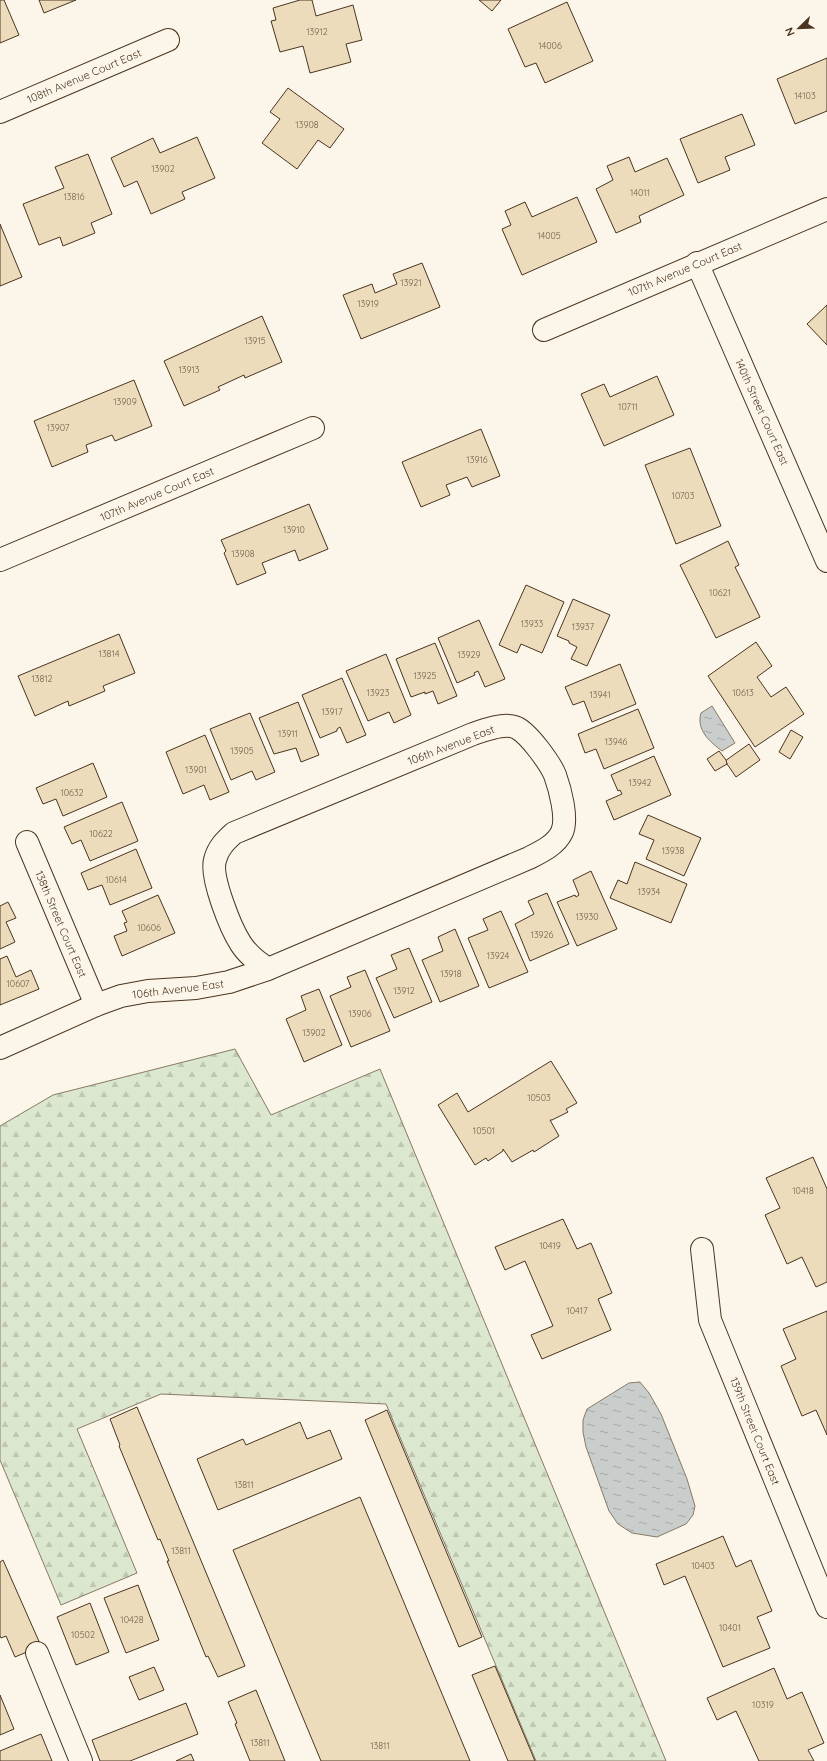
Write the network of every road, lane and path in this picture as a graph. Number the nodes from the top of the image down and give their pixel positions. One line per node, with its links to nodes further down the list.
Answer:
1 (168, 40): 2 (street, 108th Avenue Court East)
2 (0, 112)
3 (827, 209): 4 (street, 107th Avenue Court East)
4 (697, 263): 5 (street, 107th Avenue Court East); 8 (street, 140th Street Court East)
5 (544, 330)
6 (313, 428): 7 (street, 107th Avenue Court East)
7 (0, 560)
8 (827, 561)
9 (27, 842): 11 (street, 138th Street Court East)
10 (268, 969): 10 (street, 106th Avenue East); 11 (street, 106th Avenue East)
11 (96, 1005): 12 (street, 106th Avenue East)
12 (0, 1048)
13 (702, 1249): 14 (street, 139th Street Court East)
14 (827, 1608)
15 (37, 1653): 16 (street)
16 (82, 1761)

